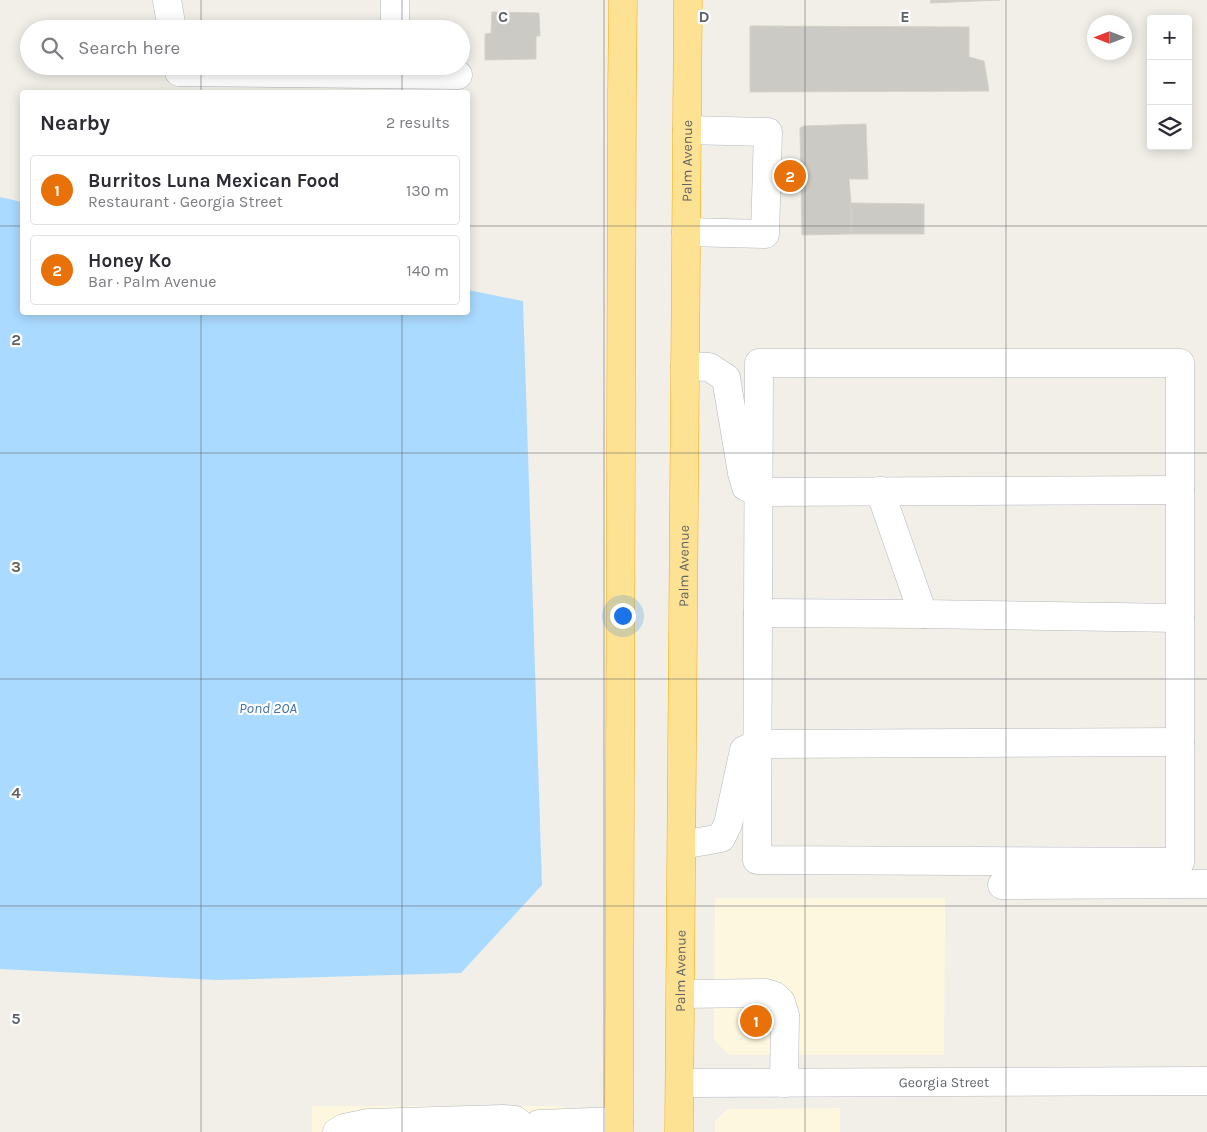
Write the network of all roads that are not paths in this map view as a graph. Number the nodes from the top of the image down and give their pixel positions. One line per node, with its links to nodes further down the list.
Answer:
1 (167, 0): 5 (street)
2 (395, 0): 6 (street)
3 (623, 0): 25 (highway)
4 (688, 0): 7 (highway, Palm Avenue)
5 (170, 20)
6 (394, 20)
7 (687, 130): 8 (highway, Palm Avenue); 8 (street)
8 (686, 232): 9 (highway, Palm Avenue)
9 (685, 366): 12 (street); 18 (highway, Palm Avenue)
10 (1180, 490): 11 (street); 12 (street); 15 (street)
11 (880, 491): 12 (street); 14 (street)
12 (759, 492): 13 (street)
13 (758, 613): 14 (street); 17 (street)
14 (923, 614): 15 (street)
15 (1180, 618): 16 (street)
16 (1180, 742): 17 (street); 17 (street)
17 (758, 744): 18 (street)
18 (682, 845): 21 (highway, Palm Avenue)
19 (1002, 884): 20 (street)
20 (1207, 884)
21 (681, 994): 23 (highway, Palm Avenue); 24 (street)
22 (1207, 1081): 24 (street, Georgia Street)
23 (680, 1083): 24 (street, Georgia Street); 29 (highway, Palm Avenue)
24 (784, 1083)
25 (619, 1126): 28 (street)
26 (340, 1131): 27 (street)
27 (529, 1132)
28 (534, 1132)
29 (679, 1132)

